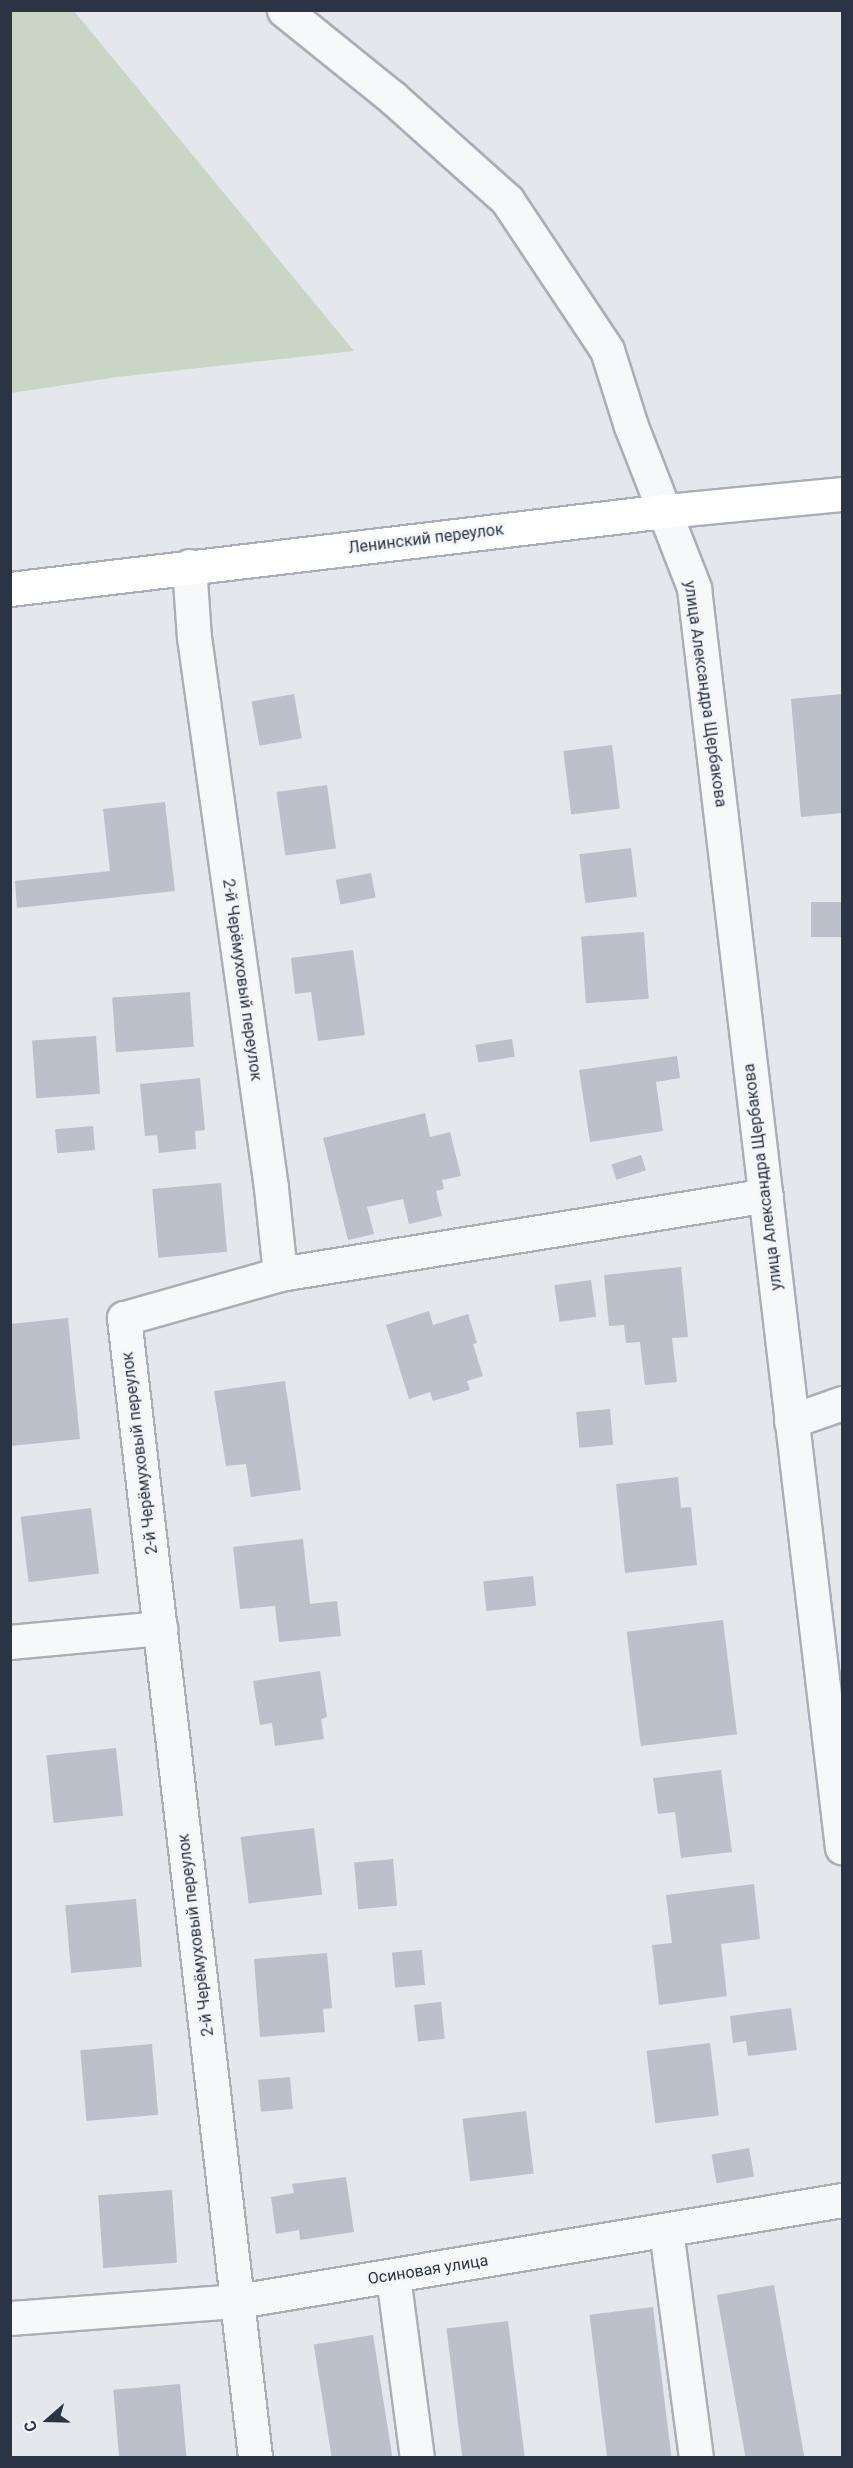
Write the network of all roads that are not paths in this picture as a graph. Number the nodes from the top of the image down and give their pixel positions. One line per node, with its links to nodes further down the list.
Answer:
1 (284, 10): 3 (street, улица Александра Щербакова)
2 (843, 494): 3 (main road, Ленинский переулок)
3 (665, 512): 4 (main road, Ленинский переулок); 6 (street, улица Александра Щербакова)
4 (189, 566): 5 (main road, Ленинский переулок); 7 (street, 2-й Черёмуховый переулок)
5 (10, 589)
6 (766, 1195): 7 (street); 9 (street, улица Александра Щербакова)
7 (280, 1274): 10 (street, 2-й Черёмуховый переулок)
8 (843, 1403): 9 (street)
9 (791, 1421): 12 (street, улица Александра Щербакова)
10 (160, 1628): 11 (street); 16 (street, 2-й Черёмуховый переулок)
11 (10, 1642)
12 (843, 1846)
13 (843, 2200): 14 (street, Осиновая улица)
14 (666, 2230): 15 (street, Осиновая улица); 20 (street)
15 (393, 2276): 16 (street, Осиновая улица); 19 (street)
16 (238, 2301): 17 (street, Осиновая улица); 18 (street, 2-й Черёмуховый переулок)
17 (10, 2318)
18 (255, 2457)
19 (417, 2457)
20 (696, 2457)

